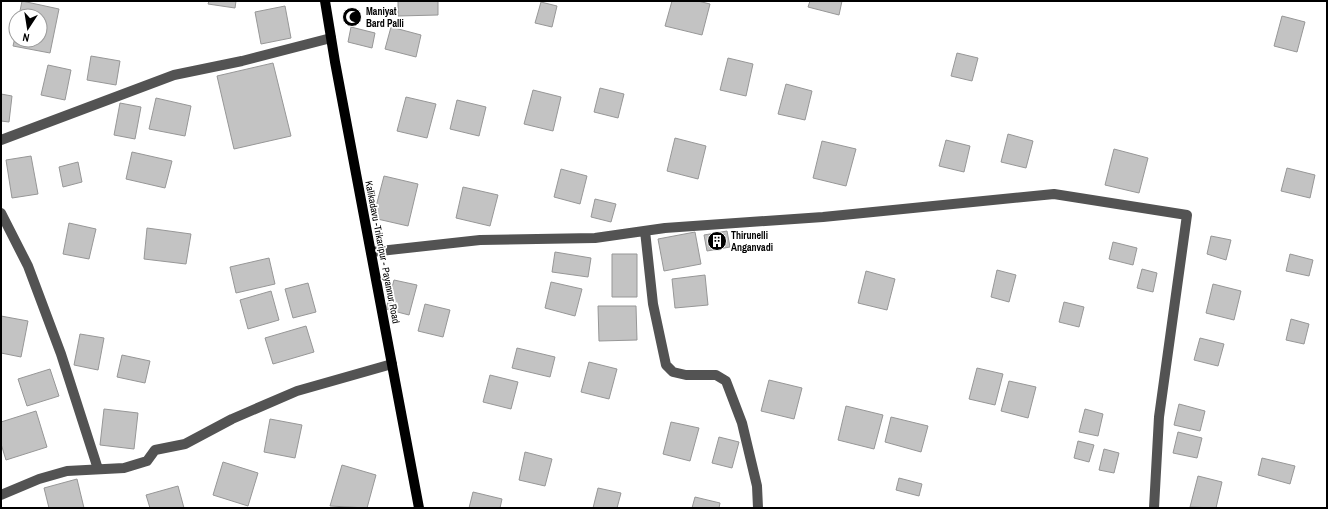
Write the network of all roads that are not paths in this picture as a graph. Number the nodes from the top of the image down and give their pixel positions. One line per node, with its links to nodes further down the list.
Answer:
1 (325, 1): 2 (main road, Kalikadavu -Trikaripur - Payannur Road)
2 (331, 38): 3 (street); 6 (main road, Kalikadavu -Trikaripur - Payannur Road)
3 (1, 140)
4 (1, 213): 8 (street)
5 (645, 231): 6 (street); 11 (street); 12 (street)
6 (371, 252): 7 (main road, Kalikadavu -Trikaripur - Payannur Road)
7 (392, 364): 8 (street); 10 (main road, Kalikadavu -Trikaripur - Payannur Road)
8 (98, 469): 9 (street)
9 (1, 494)
10 (419, 508)
11 (758, 508)
12 (1154, 508)

